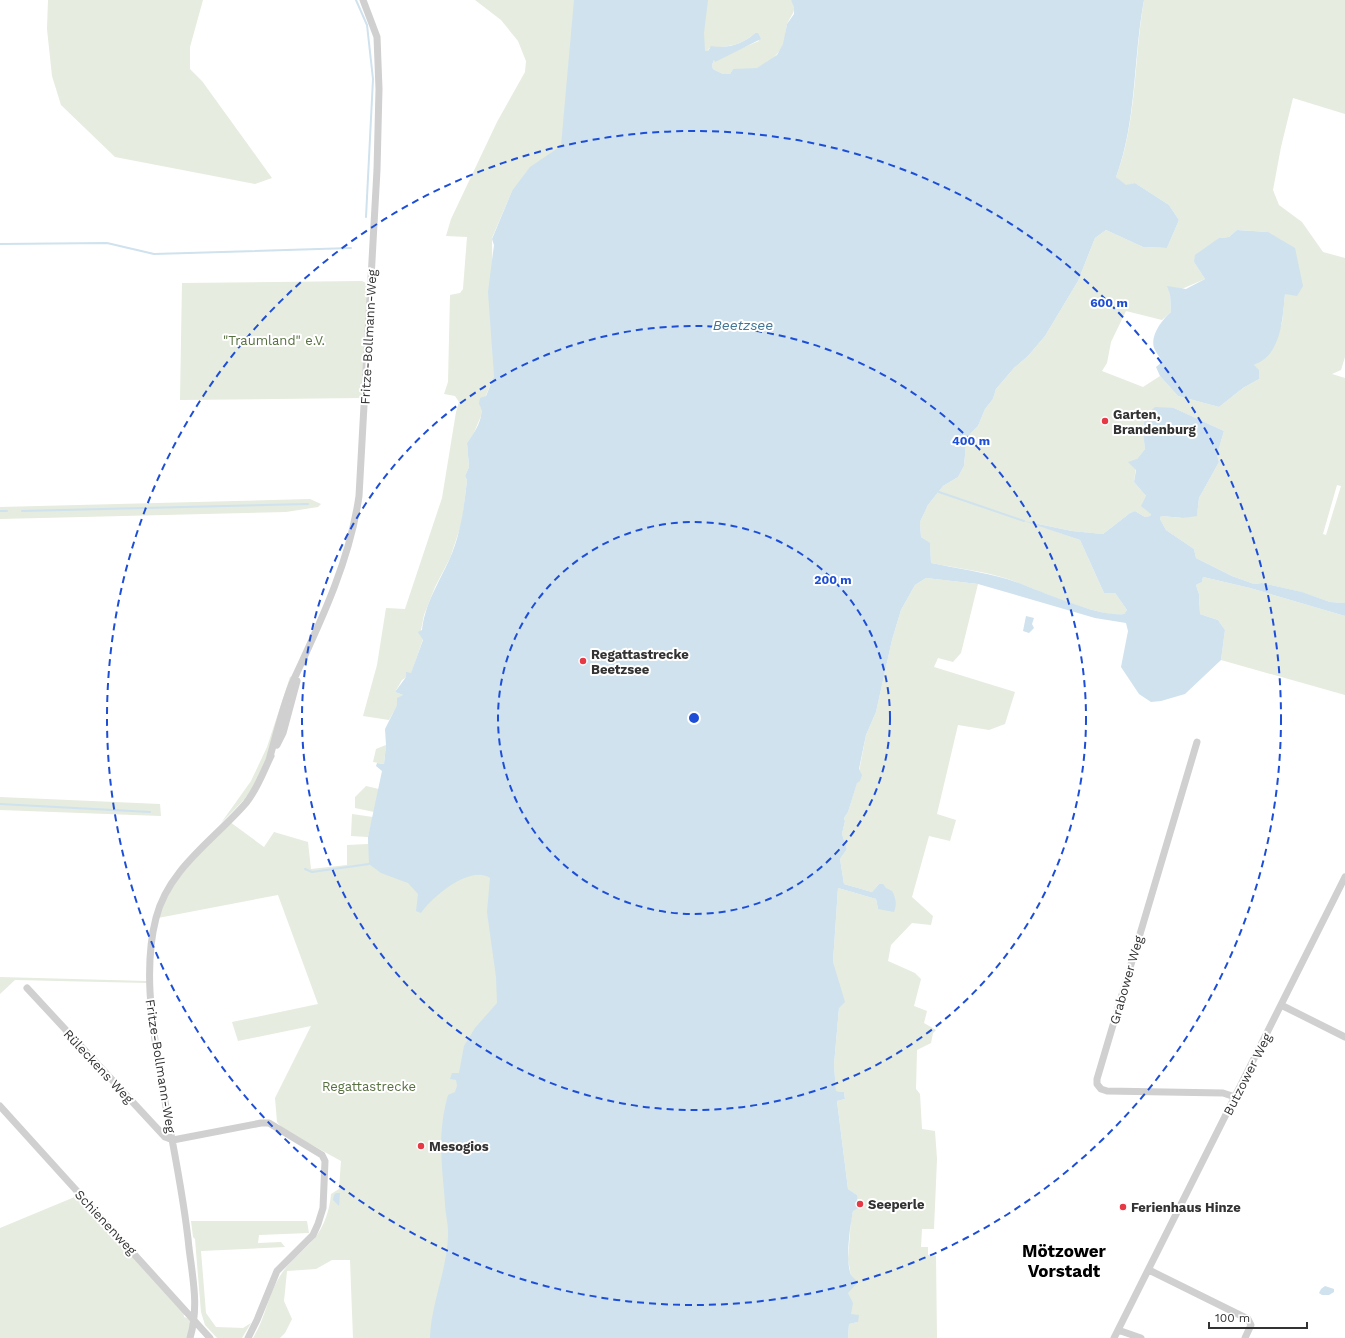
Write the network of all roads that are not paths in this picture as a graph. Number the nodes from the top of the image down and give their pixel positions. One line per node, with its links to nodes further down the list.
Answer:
1 (363, 0): 9 (street, Fritze-Bollmann-Weg)
2 (1198, 742): 7 (street, Grabower Weg)
3 (1345, 877): 5 (street, Butzower Weg)
4 (27, 988): 9 (street, Rüleckens Weg)
5 (1281, 1005): 6 (street); 7 (street, Butzower Weg)
6 (1345, 1037)
7 (1234, 1097): 10 (street, Butzower Weg)
8 (0, 1106): 11 (street, Schienenweg)
9 (173, 1140): 11 (street, Fritze-Bollmann-Weg); 15 (street)
10 (1148, 1270): 12 (street, Butzower Weg); 18 (street)
11 (195, 1321): 13 (street, Fritze-Bollmann-Weg); 14 (street, Schienenweg)
12 (1118, 1330): 16 (street, Butzower Weg); 17 (street)
13 (190, 1338)
14 (210, 1338)
15 (248, 1338)
16 (1114, 1338)
17 (1142, 1338)
18 (1245, 1338)

